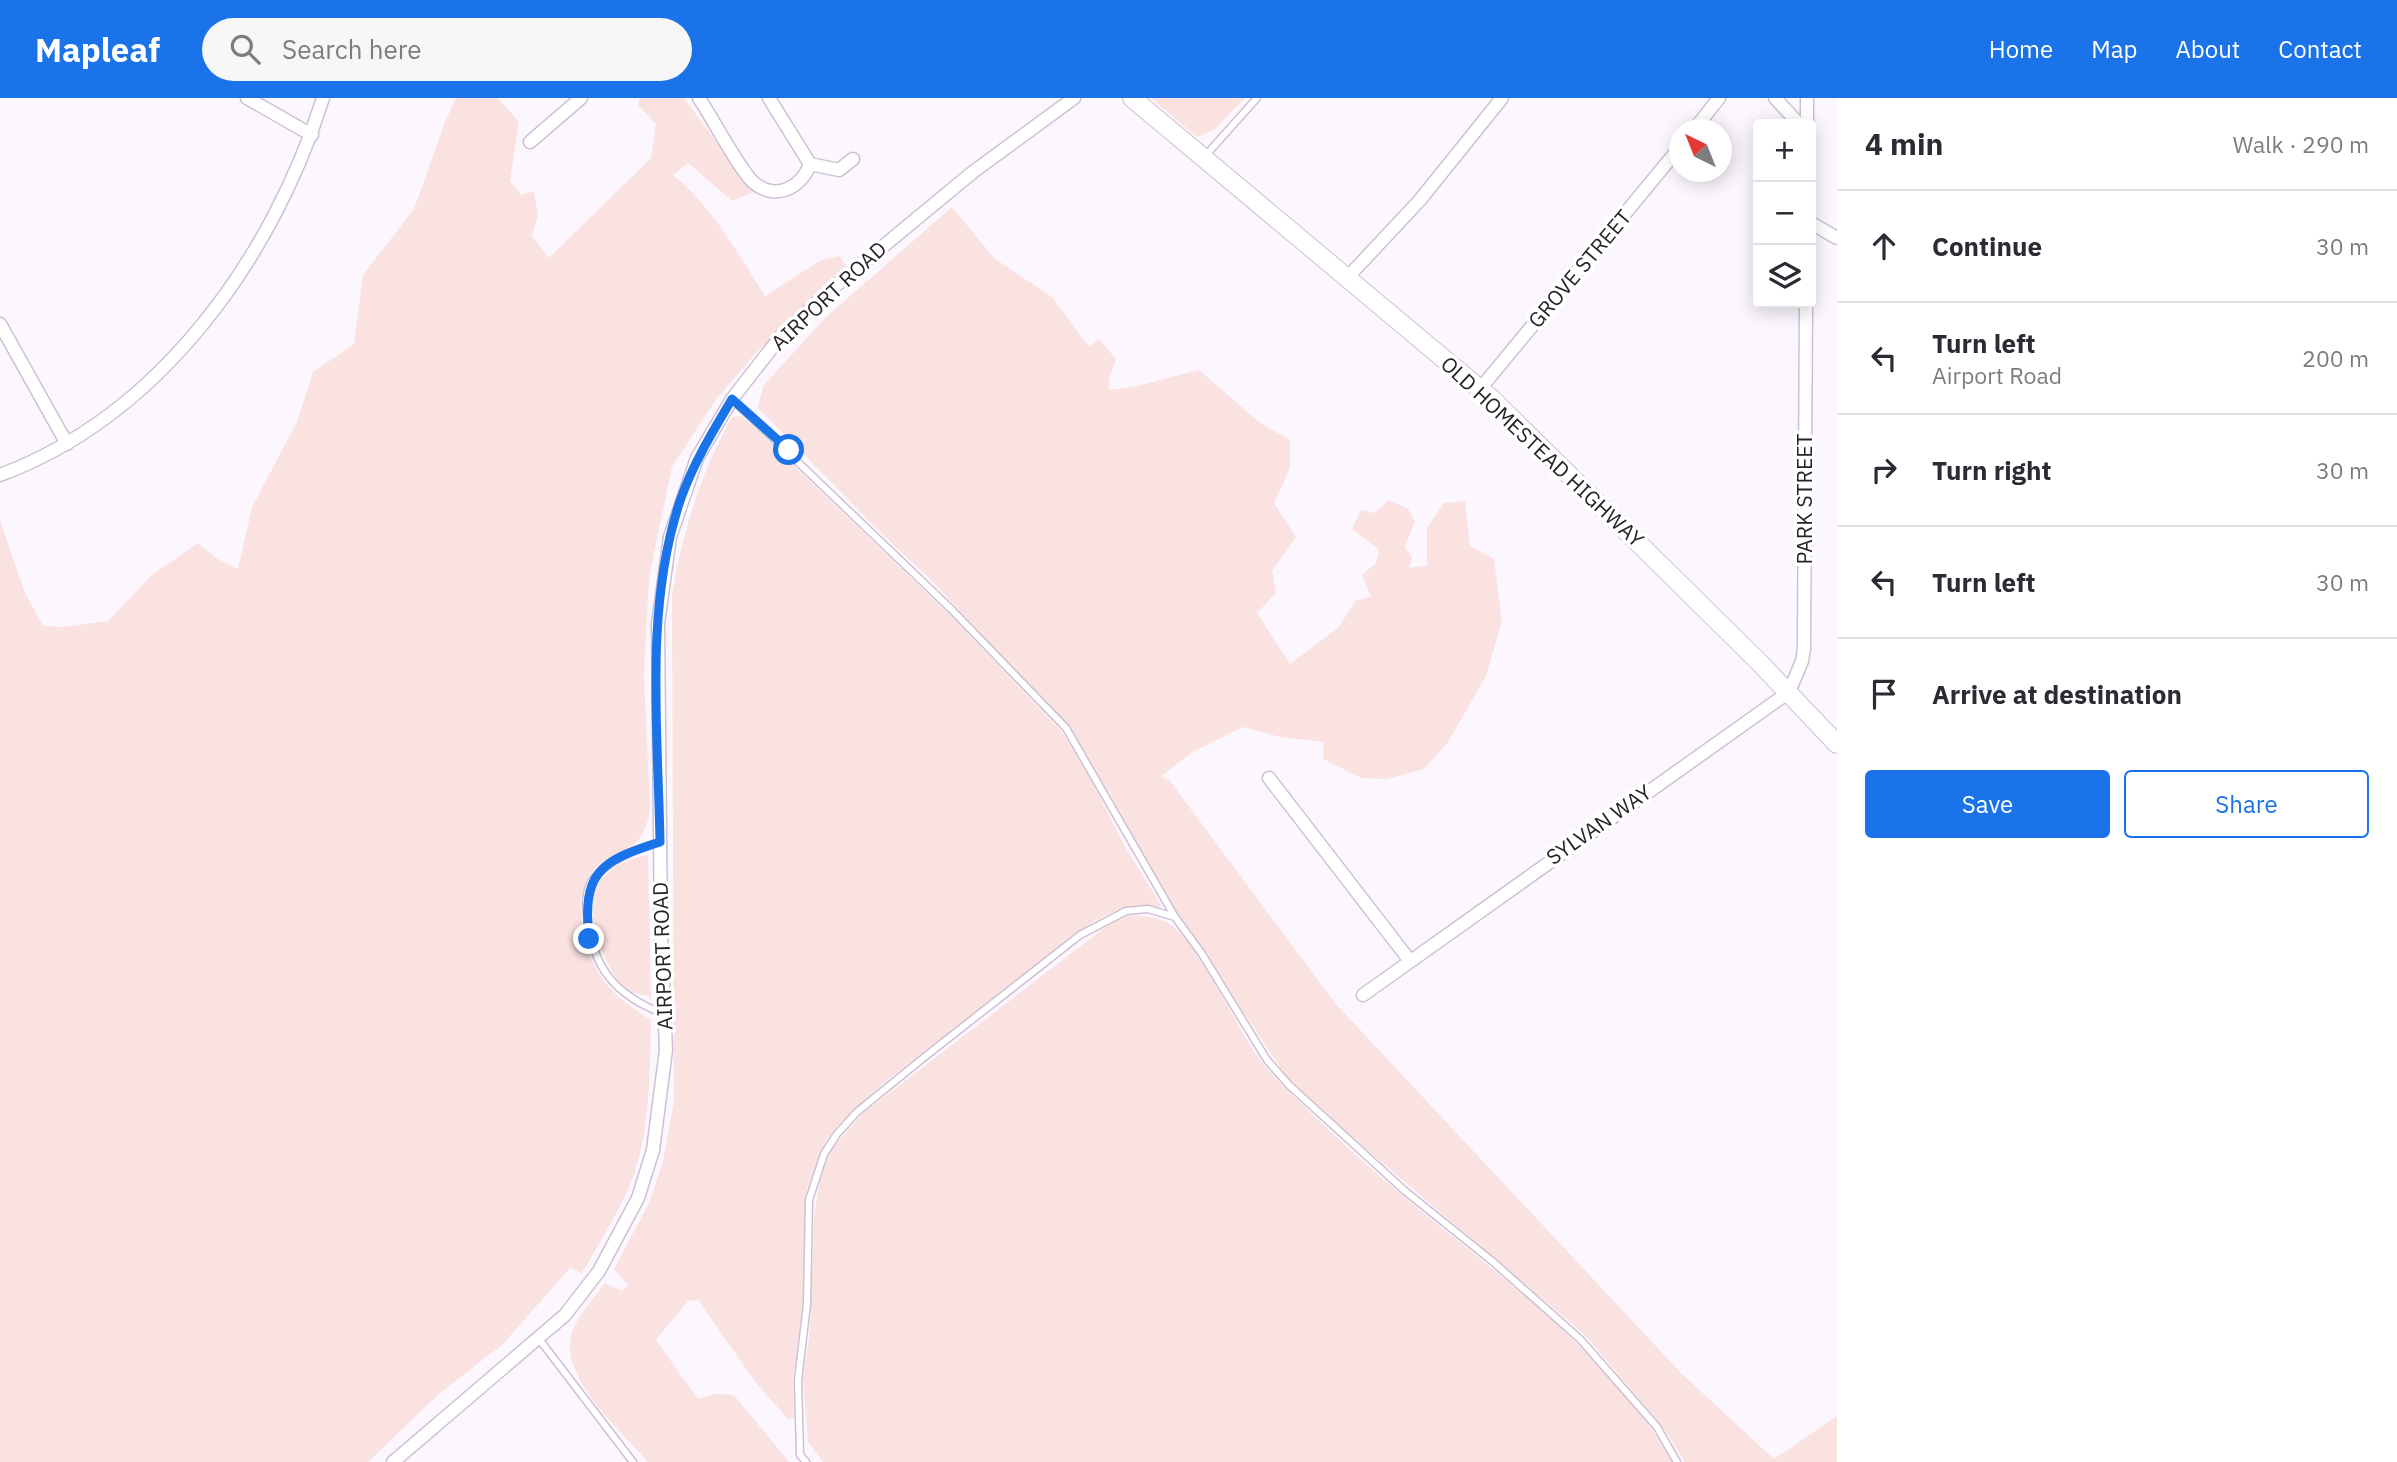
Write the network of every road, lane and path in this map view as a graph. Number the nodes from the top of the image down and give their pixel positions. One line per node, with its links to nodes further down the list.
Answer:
1 (247, 98): 16 (street)
2 (323, 98): 16 (street)
3 (581, 98): 17 (street)
4 (699, 98): 21 (street)
5 (769, 98): 21 (street)
6 (1074, 98): 28 (street, AIRPORT ROAD)
7 (1132, 98): 19 (main road, OLD HOMESTEAD HIGHWAY)
8 (1257, 98): 19 (lane)
9 (1502, 98): 24 (street)
10 (1719, 98): 13 (street)
11 (1775, 98): 14 (street)
12 (1807, 98): 15 (street)
13 (1703, 119)
14 (1794, 119)
15 (1807, 119)
16 (312, 135): 29 (street)
17 (530, 142)
18 (853, 159): 21 (street)
19 (1202, 159): 24 (main road, OLD HOMESTEAD HIGHWAY)
20 (1669, 159): 27 (street, GROVE STREET)
21 (810, 164)
22 (1816, 226): 23 (street)
23 (1837, 238)
24 (1347, 278): 27 (main road, OLD HOMESTEAD HIGHWAY)
25 (1806, 308): 31 (street, PARK STREET)
26 (0, 324): 29 (street)
27 (1480, 389): 31 (main road, OLD HOMESTEAD HIGHWAY)
28 (732, 399): 34 (street, AIRPORT ROAD); 35 (lane)
29 (67, 444): 30 (street)
30 (0, 475)
31 (1789, 692): 32 (main road, OLD HOMESTEAD HIGHWAY); 36 (street, SYLVAN WAY)
32 (1837, 744)
33 (1269, 778): 36 (street)
34 (660, 842): 38 (street, AIRPORT ROAD); 38 (lane)
35 (1175, 917): 42 (lane); 43 (lane)
36 (1410, 961): 37 (street, SYLVAN WAY)
37 (1363, 995)
38 (664, 1015): 39 (street, AIRPORT ROAD)
39 (539, 1339): 40 (street, AIRPORT ROAD); 41 (lane)
40 (393, 1462)
41 (634, 1462)
42 (806, 1462)
43 (1677, 1462)

